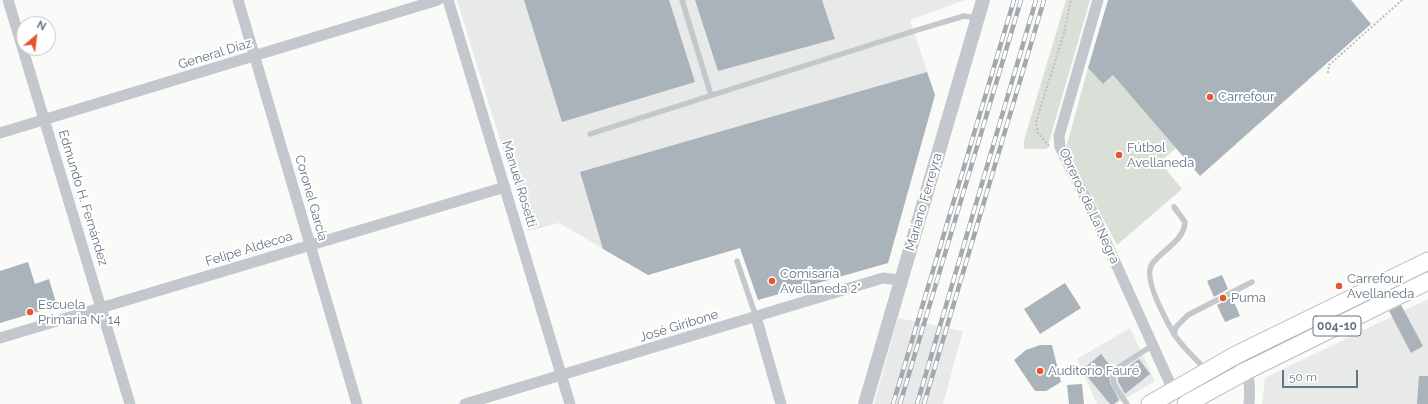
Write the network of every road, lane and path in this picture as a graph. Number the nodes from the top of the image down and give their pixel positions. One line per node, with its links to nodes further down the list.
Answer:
1 (8, 0): 13 (street, Edmundo H. Fernández)
2 (238, 0): 10 (street, Coronel García)
3 (438, 0): 10 (street, General Díaz)
4 (448, 0): 16 (street, Manuel Rosetti)
5 (682, 0): 12 (lane)
6 (983, 0): 9 (street, Mariano Ferreyra)
7 (1098, 0): 28 (street, Obreros de La Negra)
8 (1402, 0): 11 (path)
9 (978, 18): 12 (lane); 21 (street, Mariano Ferreyra)
10 (256, 56): 13 (street, General Díaz); 18 (street, Coronel García)
11 (1328, 73)
12 (712, 95): 15 (lane)
13 (44, 119): 14 (street, General Díaz); 24 (street, Edmundo H. Fernández)
14 (0, 133)
15 (590, 134)
16 (505, 187): 18 (street, Felipe Aldecoa); 32 (street, Manuel Rosetti)
17 (1174, 207): 26 (lane)
18 (310, 246): 24 (street, Felipe Aldecoa); 35 (street, Coronel García)
19 (738, 261): 25 (lane)
20 (1428, 261): 29 (main road, 004-10)
21 (901, 280): 25 (street, José Giribone); 39 (street, Mariano Ferreyra)
22 (1428, 281): 31 (main road, 004-10)
23 (1252, 282): 26 (lane)
24 (101, 308): 27 (street, Felipe Aldecoa); 34 (street, Edmundo H. Fernández)
25 (756, 317): 32 (street, José Giribone); 38 (street)
26 (1174, 334): 30 (lane)
27 (0, 338)
28 (1153, 345): 33 (street, Obreros de La Negra); 40 (lane)
29 (1236, 355): 30 (main road, 004-10); 31 (street)
30 (1207, 371): 33 (main road, 004-10)
31 (1246, 372): 42 (main road, 004-10); 43 (street)
32 (562, 376): 36 (street, José Giribone); 37 (street, Manuel Rosetti)
33 (1176, 397): 41 (main road, 004-10)
34 (130, 404)
35 (357, 404)
36 (465, 404)
37 (570, 404)
38 (782, 404)
39 (865, 404)
40 (1128, 404)
41 (1150, 404)
42 (1186, 404)
43 (1249, 404)

